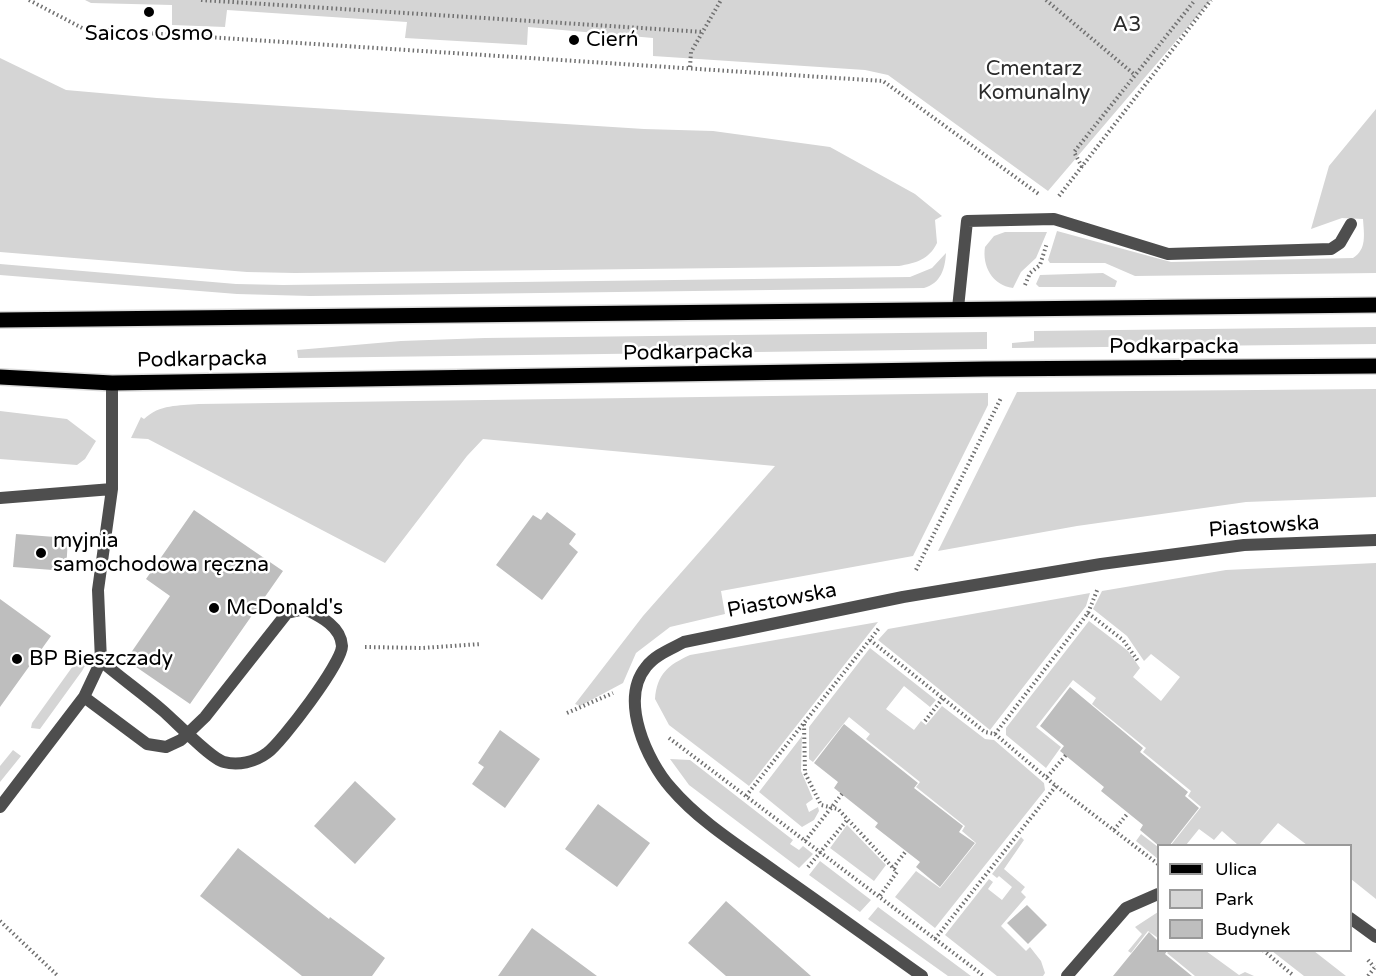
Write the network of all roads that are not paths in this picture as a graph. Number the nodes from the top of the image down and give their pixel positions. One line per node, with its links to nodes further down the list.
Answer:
1 (1351, 224): 3 (street)
2 (1376, 305): 3 (main road, Podkarpacka)
3 (958, 308): 4 (main road, Podkarpacka)
4 (0, 320)
5 (1376, 366): 7 (main road, Podkarpacka)
6 (0, 377): 7 (main road, Podkarpacka)
7 (112, 383): 8 (street)
8 (112, 489): 9 (street); 11 (street)
9 (0, 498)
10 (1376, 540): 18 (street, Piastowska)
11 (102, 661): 12 (street); 13 (street)
12 (84, 697): 13 (street); 14 (street)
13 (189, 733): 13 (street)
14 (0, 807)
15 (1157, 894): 19 (street)
16 (1352, 919): 17 (street)
17 (1376, 937)
18 (922, 976)
19 (1067, 976)

